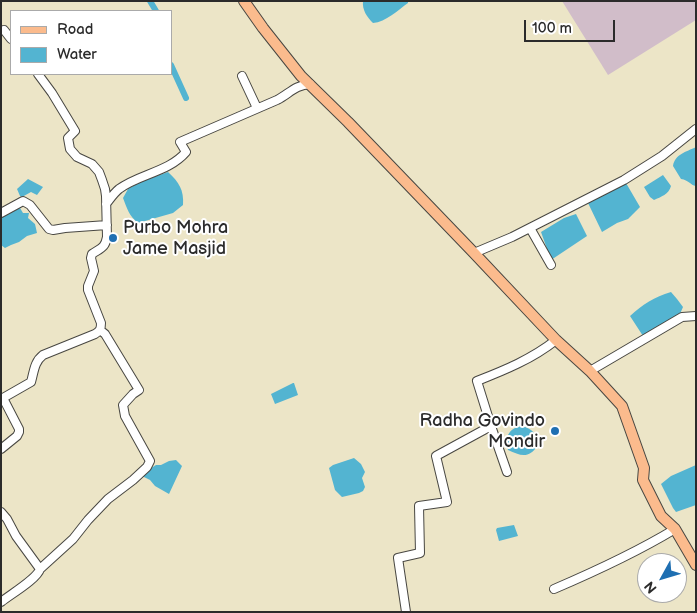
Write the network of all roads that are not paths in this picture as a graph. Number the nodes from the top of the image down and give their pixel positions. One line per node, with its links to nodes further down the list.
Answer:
1 (244, 1): 6 (main road)
2 (4, 30): 3 (street)
3 (10, 38)
4 (39, 75): 9 (street)
5 (242, 76): 7 (street)
6 (310, 84): 7 (street); 13 (main road)
7 (257, 108): 9 (street)
8 (696, 129): 12 (street)
9 (106, 204): 11 (street)
10 (1, 213): 11 (street)
11 (107, 225): 16 (street)
12 (530, 228): 13 (street); 14 (street)
13 (474, 253): 17 (main road)
14 (551, 265)
15 (696, 316): 18 (street)
16 (100, 330): 19 (street); 26 (street)
17 (556, 340): 18 (main road); 20 (street)
18 (590, 371): 24 (main road)
19 (2, 398): 21 (street)
20 (491, 426): 22 (street); 29 (street)
21 (1, 450)
22 (507, 472)
23 (1, 512): 26 (street)
24 (675, 529): 25 (main road); 27 (street)
25 (696, 565)
26 (40, 569): 28 (street)
27 (554, 589)
28 (1, 602)
29 (406, 612)

